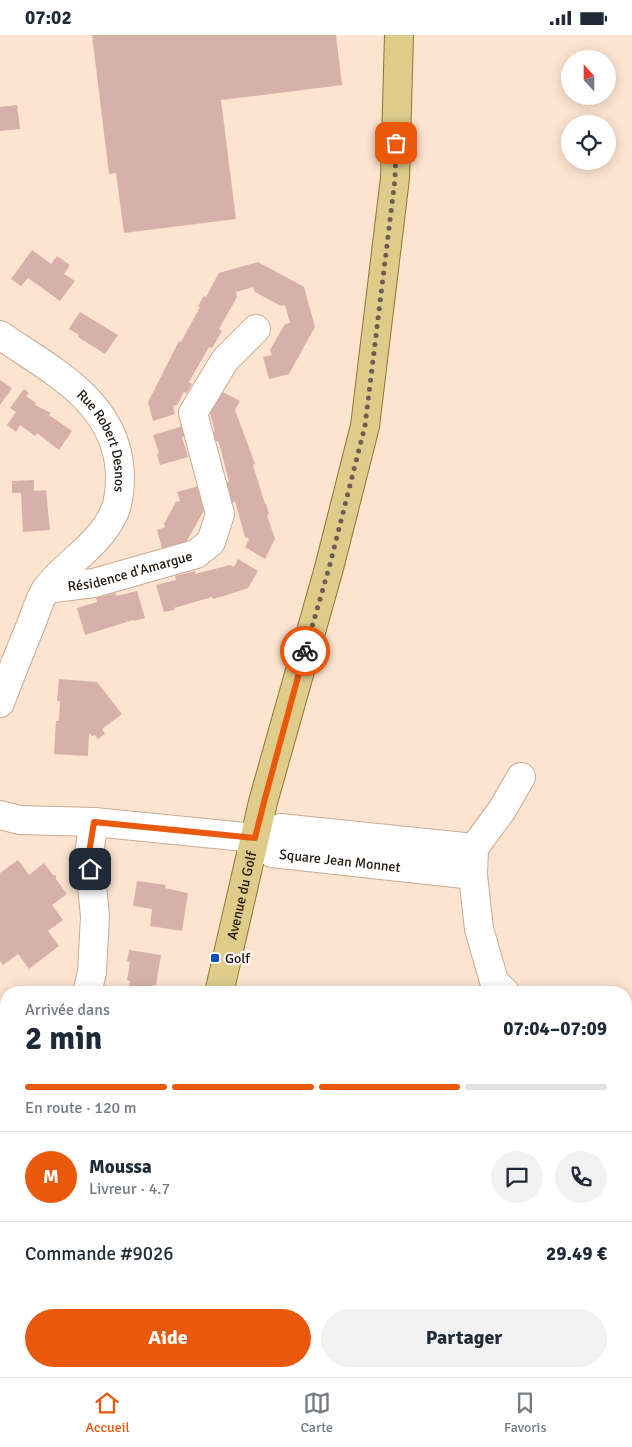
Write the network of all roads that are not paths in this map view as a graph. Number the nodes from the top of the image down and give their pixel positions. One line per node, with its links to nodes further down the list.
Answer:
1 (400, 35): 10 (main road, Avenue du Golf)
2 (256, 329): 4 (street, Résidence d'Amargue)
3 (0, 335): 4 (street, Rue Robert Desnos)
4 (46, 589): 5 (street, Rue Robert Desnos)
5 (7, 663): 6 (street, Rue Robert Desnos)
6 (0, 703)
7 (521, 777): 11 (street)
8 (0, 815): 9 (street)
9 (94, 822): 10 (street); 12 (street)
10 (255, 838): 11 (street, Square Jean Monnet); 13 (main road, Avenue du Golf)
11 (473, 861): 14 (street)
12 (89, 986)
13 (221, 986)
14 (499, 986)

